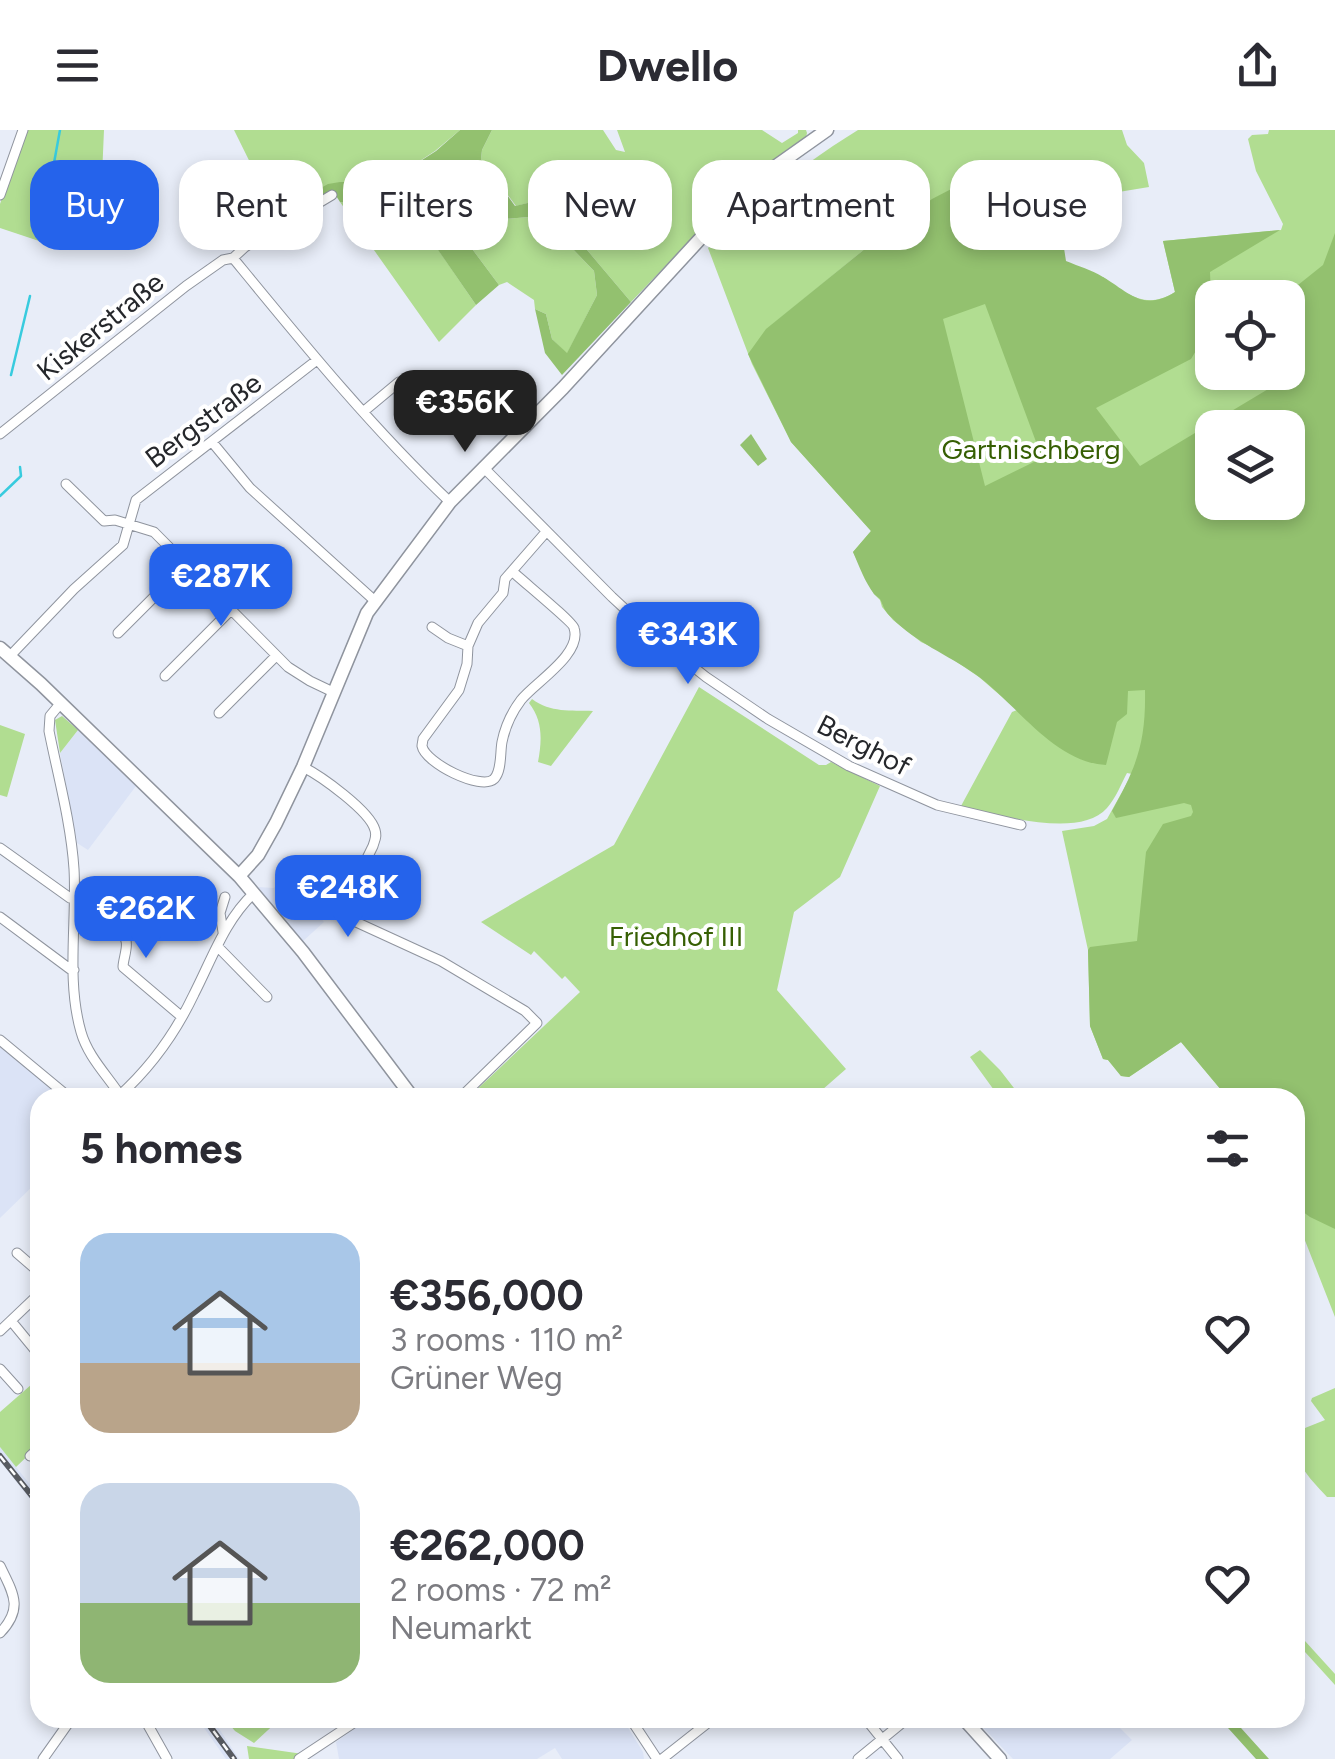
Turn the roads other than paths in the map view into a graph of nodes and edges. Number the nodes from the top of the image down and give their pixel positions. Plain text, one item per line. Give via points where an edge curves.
1 (22, 130) edge
2 (827, 130) edge
3 (0, 195) edge
4 (332, 195) dead end
5 (233, 258) junction
6 (317, 360) junction
7 (399, 382) dead end
8 (363, 412) junction
9 (0, 434) edge
10 (212, 442) junction
11 (483, 467) junction
12 (66, 484) dead end
13 (450, 502) junction
14 (129, 524) junction
15 (546, 532) junction
16 (185, 566) junction
17 (512, 571) junction
18 (376, 601) junction
19 (230, 611) junction
20 (432, 627) dead end
21 (118, 633) dead end
22 (468, 646) junction
23 (5, 652) edge
24 (276, 656) junction
25 (165, 676) dead end
26 (334, 692) junction
27 (60, 704) junction
28 (219, 713) dead end
29 (409, 745) dead end
30 (422, 748) junction
31 (303, 767) junction
32 (1022, 825) dead end
33 (0, 848) edge
34 (238, 876) junction
35 (254, 893) junction
36 (225, 896) dead end
37 (76, 903) junction
38 (0, 917) edge
39 (223, 932) junction
40 (218, 947) junction
41 (74, 970) junction
42 (267, 997) dead end
43 (182, 1017) junction
44 (0, 1040) edge
45 (58, 1088) edge
46 (114, 1088) edge
47 (128, 1088) edge
48 (405, 1088) edge
49 (470, 1088) edge
50 (18, 1252) dead end
51 (30, 1263) edge
52 (30, 1305) edge
53 (12, 1322) junction
54 (0, 1332) edge
55 (30, 1344) edge
56 (0, 1369) edge
57 (18, 1389) dead end
58 (0, 1566) edge
59 (0, 1633) edge
60 (65, 1728) edge
61 (150, 1728) edge
62 (346, 1728) edge
63 (637, 1728) edge
64 (701, 1728) edge
65 (873, 1728) edge
66 (896, 1728) edge
67 (972, 1728) edge
68 (882, 1740) junction
69 (44, 1759) edge
70 (167, 1759) edge
71 (299, 1759) edge
72 (659, 1759) edge
73 (858, 1759) edge
74 (898, 1759) edge
75 (1000, 1759) edge

1 - 3 street
2 - 11 street via 744,192
4 - 5 street, Kiskerstraße
5 - 6 street
5 - 9 street, Kiskerstraße via 186,286
6 - 8 street
6 - 10 street, Bergstraße
7 - 8 street
8 - 13 street
10 - 14 street, Bergstraße via 136,500
10 - 18 street via 250,488
11 - 13 street
11 - 15 street, Berghof
12 - 14 street via 104,521
13 - 18 street
14 - 16 street via 154,532
14 - 23 street, Bergstraße via 122,545
15 - 17 street
15 - 32 street, Berghof via 654,635 768,719 937,806
16 - 19 street
16 - 21 street
17 - 22 street
17 - 30 street via 572,622 569,650 514,710 490,782 452,772
18 - 26 street
19 - 24 street
19 - 25 street
20 - 22 street
22 - 30 street via 459,690
23 - 27 street
24 - 26 street
24 - 28 street
26 - 31 street
27 - 34 street
27 - 37 street via 49,732
29 - 30 street
31 - 34 street via 258,855
31 - 49 street via 375,829 346,898 348,916 441,962 537,1023
33 - 37 street
34 - 35 street
35 - 39 street
35 - 48 street
36 - 39 street
37 - 41 street
37 - 43 street via 124,935 122,967
38 - 41 street
39 - 40 street
40 - 42 street
40 - 43 street
41 - 46 street via 86,1048
43 - 47 street
44 - 45 street
50 - 51 street
52 - 53 street
53 - 54 street
53 - 55 street
56 - 57 street
58 - 59 street via 15,1604
60 - 69 street
61 - 70 street
62 - 71 street
63 - 72 street
64 - 72 street
65 - 68 street
66 - 68 street
67 - 75 street
68 - 73 street
68 - 74 street

